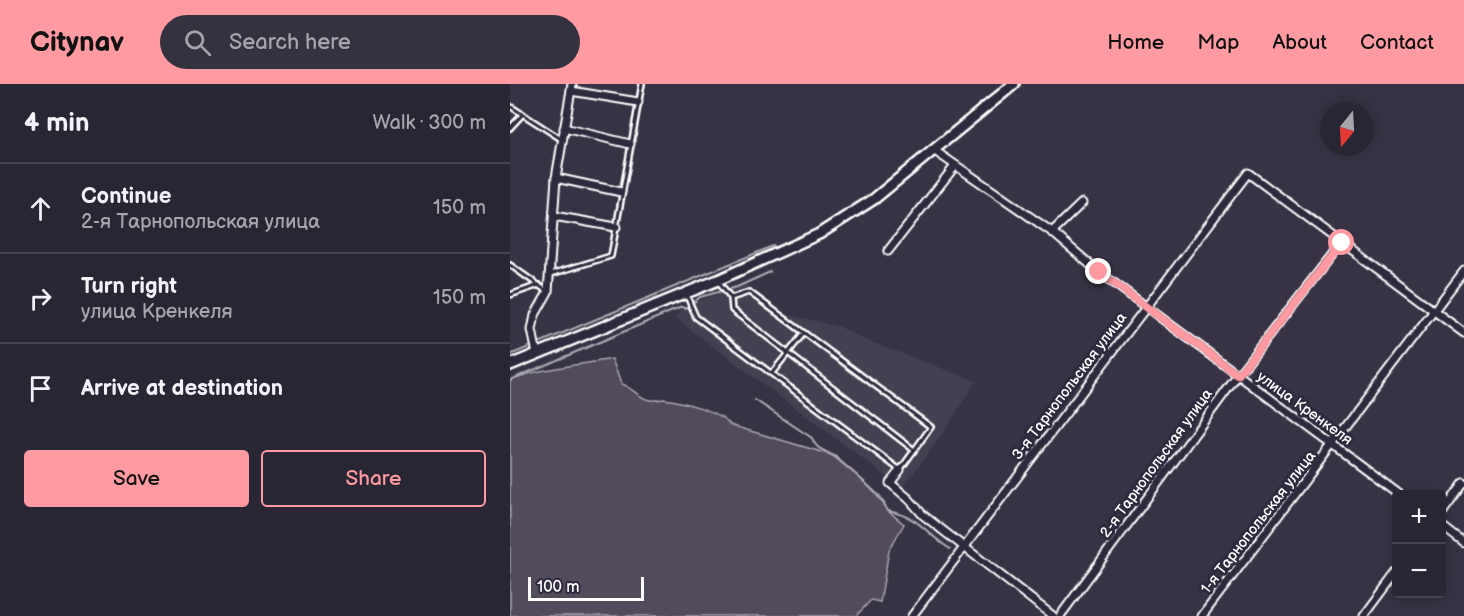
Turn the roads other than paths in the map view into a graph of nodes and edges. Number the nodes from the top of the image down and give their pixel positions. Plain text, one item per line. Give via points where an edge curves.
1 (642, 84) edge
2 (1014, 84) edge
3 (571, 87) edge
4 (638, 102) junction
5 (510, 106) edge
6 (523, 114) junction
7 (510, 128) edge
8 (564, 128) junction
9 (562, 140) junction
10 (630, 144) junction
11 (935, 151) junction
12 (955, 166) junction
13 (556, 178) junction
14 (621, 192) junction
15 (1082, 203) dead end
16 (554, 216) junction
17 (616, 227) junction
18 (1052, 232) junction
19 (1342, 243) junction
20 (888, 251) dead end
21 (510, 265) edge
22 (1464, 271) edge
23 (550, 275) junction
24 (718, 280) junction
25 (539, 285) junction
26 (548, 292) junction
27 (686, 293) junction
28 (510, 295) edge
29 (731, 298) junction
30 (1148, 308) junction
31 (1434, 311) junction
32 (804, 333) junction
33 (1464, 333) edge
34 (787, 353) junction
35 (537, 354) junction
36 (510, 365) edge
37 (772, 373) junction
38 (1238, 375) junction
39 (1334, 445) junction
40 (914, 450) junction
41 (900, 470) junction
42 (1464, 483) edge
43 (1392, 490) edge
44 (1446, 508) edge
45 (1446, 529) edge
46 (1464, 543) edge
47 (963, 549) junction
48 (1392, 578) edge
49 (912, 616) edge
50 (1053, 616) edge
51 (1060, 616) edge
52 (1202, 616) edge
53 (1364, 616) edge

1 - 4 lane
2 - 11 street
3 - 4 street
3 - 8 street
4 - 10 lane
5 - 6 lane
6 - 7 lane
6 - 9 lane
8 - 9 street
8 - 10 street
9 - 13 street
10 - 14 lane
11 - 12 street, улица Кренкеля
11 - 24 street via 846,218 789,249
12 - 18 street, улица Кренкеля
12 - 20 street
13 - 14 street
13 - 16 street
14 - 17 lane
15 - 18 street
16 - 17 street
16 - 23 street
17 - 23 lane via 611,256
18 - 30 street, улица Кренкеля
19 - 30 street, 3-я Тарнопольская улица via 1248,172
19 - 31 street
19 - 38 street, 2-я Тарнопольская улица
21 - 25 lane
22 - 31 street, 1-я Тарнопольская улица
23 - 26 street
24 - 27 street
24 - 29 lane
25 - 26 lane
25 - 28 lane
26 - 35 street via 535,315 532,330
27 - 35 street
27 - 37 lane via 696,316
29 - 32 lane via 749,292
29 - 34 lane via 732,310
30 - 38 street, улица Кренкеля
30 - 47 street, 3-я Тарнопольская улица
31 - 33 street
31 - 39 street, 1-я Тарнопольская улица
32 - 34 lane
32 - 40 lane via 931,427
34 - 37 lane
34 - 40 lane
35 - 36 street
37 - 41 lane
38 - 39 street, улица Кренкеля
38 - 51 street, 2-я Тарнопольская улица
39 - 43 street, улица Кренкеля
39 - 52 street, 1-я Тарнопольская улица
40 - 41 lane
41 - 47 street via 890,483
42 - 44 street
45 - 46 street
47 - 49 street, 3-я Тарнопольская улица
47 - 50 street
48 - 53 street

